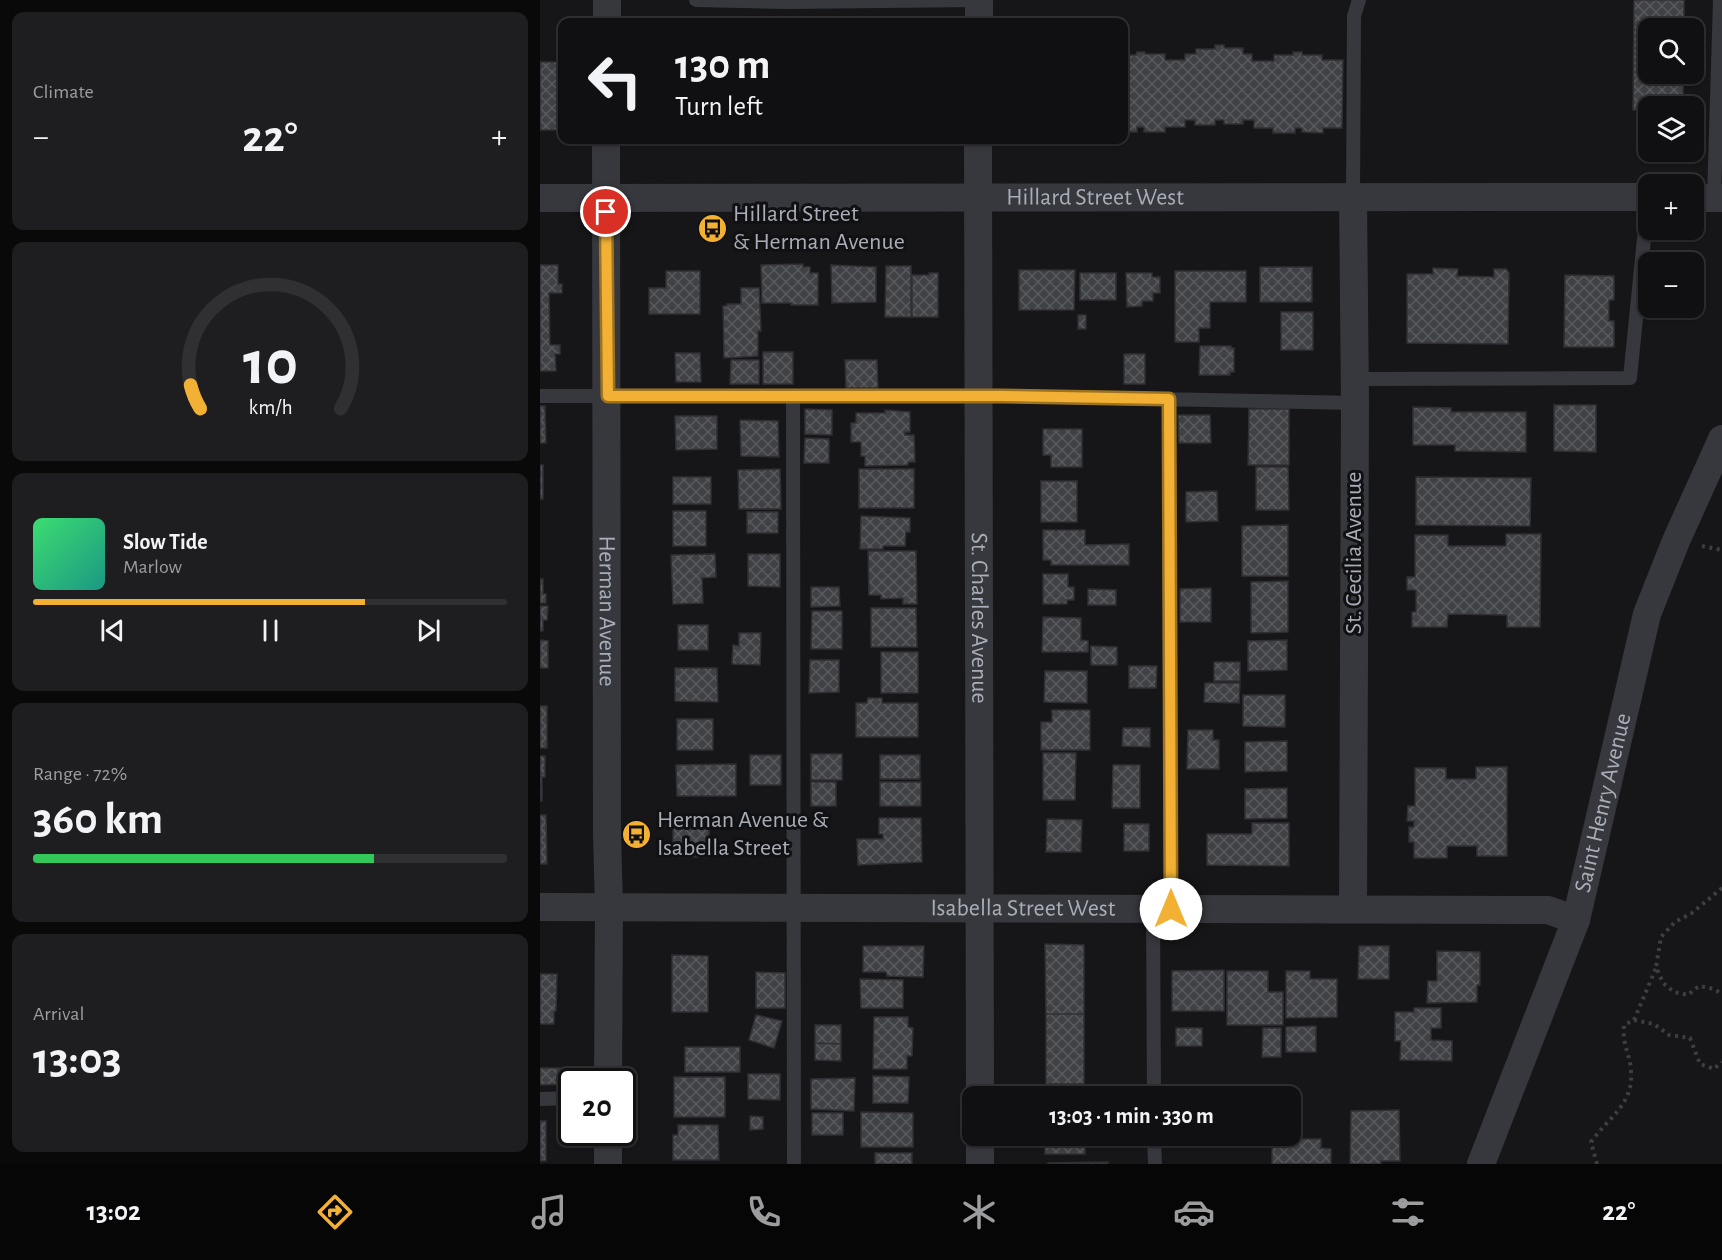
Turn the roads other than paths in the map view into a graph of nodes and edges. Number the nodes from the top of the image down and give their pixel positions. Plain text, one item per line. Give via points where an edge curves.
1 (607, 0) edge
2 (696, 0) edge
3 (979, 0) edge
4 (1359, 0) edge
5 (1720, 0) edge
6 (607, 18) edge
7 (979, 18) edge
8 (1719, 135) edge
9 (606, 144) edge
10 (978, 144) edge
11 (978, 197) junction
12 (540, 198) edge
13 (606, 198) junction
14 (1353, 198) junction
15 (1638, 198) edge
16 (1710, 198) edge
17 (1644, 240) edge
18 (1354, 391) junction
19 (540, 396) edge
20 (608, 396) junction
21 (793, 396) junction
22 (980, 396) junction
23 (1169, 399) junction
24 (1722, 439) edge
25 (540, 907) edge
26 (609, 907) junction
27 (794, 907) junction
28 (981, 908) junction
29 (1353, 908) junction
30 (1162, 909) junction
31 (1576, 920) junction
32 (608, 1068) edge
33 (980, 1086) edge
34 (1154, 1086) edge
35 (558, 1098) edge
36 (540, 1099) edge
37 (608, 1146) edge
38 (980, 1146) edge
39 (1154, 1146) edge
40 (608, 1164) edge
41 (794, 1164) edge
42 (980, 1164) edge
43 (1155, 1164) edge
44 (1481, 1164) edge

1 - 6 street
2 - 3 lane
3 - 7 street
4 - 14 lane via 1354,16
5 - 8 lane
8 - 16 lane
9 - 13 street, Herman Avenue
10 - 11 street, St. Charles Avenue
11 - 13 street, Hillard Street West
11 - 14 street, Hillard Street West
11 - 22 street, St. Charles Avenue
12 - 13 street, Hillard Street West
13 - 20 street, Herman Avenue
14 - 15 street, Hillard Street West
14 - 18 street, St. Cecilia Avenue
17 - 18 lane via 1630,378
18 - 23 lane
18 - 29 street, St. Cecilia Avenue
19 - 20 lane
20 - 21 lane
20 - 26 street, Herman Avenue
21 - 22 lane
21 - 27 lane
22 - 23 lane
22 - 28 street, St. Charles Avenue
23 - 30 lane
24 - 31 street, Saint Henry Avenue via 1647,614
25 - 26 street, Isabella Street West
26 - 27 street, Isabella Street West
26 - 32 street, Herman Avenue
27 - 28 street, Isabella Street West
27 - 41 lane
28 - 30 street, Isabella Street West
28 - 33 street, St. Charles Avenue
29 - 30 street, Isabella Street West
29 - 31 street, Isabella Street West via 1548,910
30 - 34 lane
31 - 44 street, Saint Henry Avenue
35 - 36 lane
37 - 40 street
38 - 42 street
39 - 43 lane

